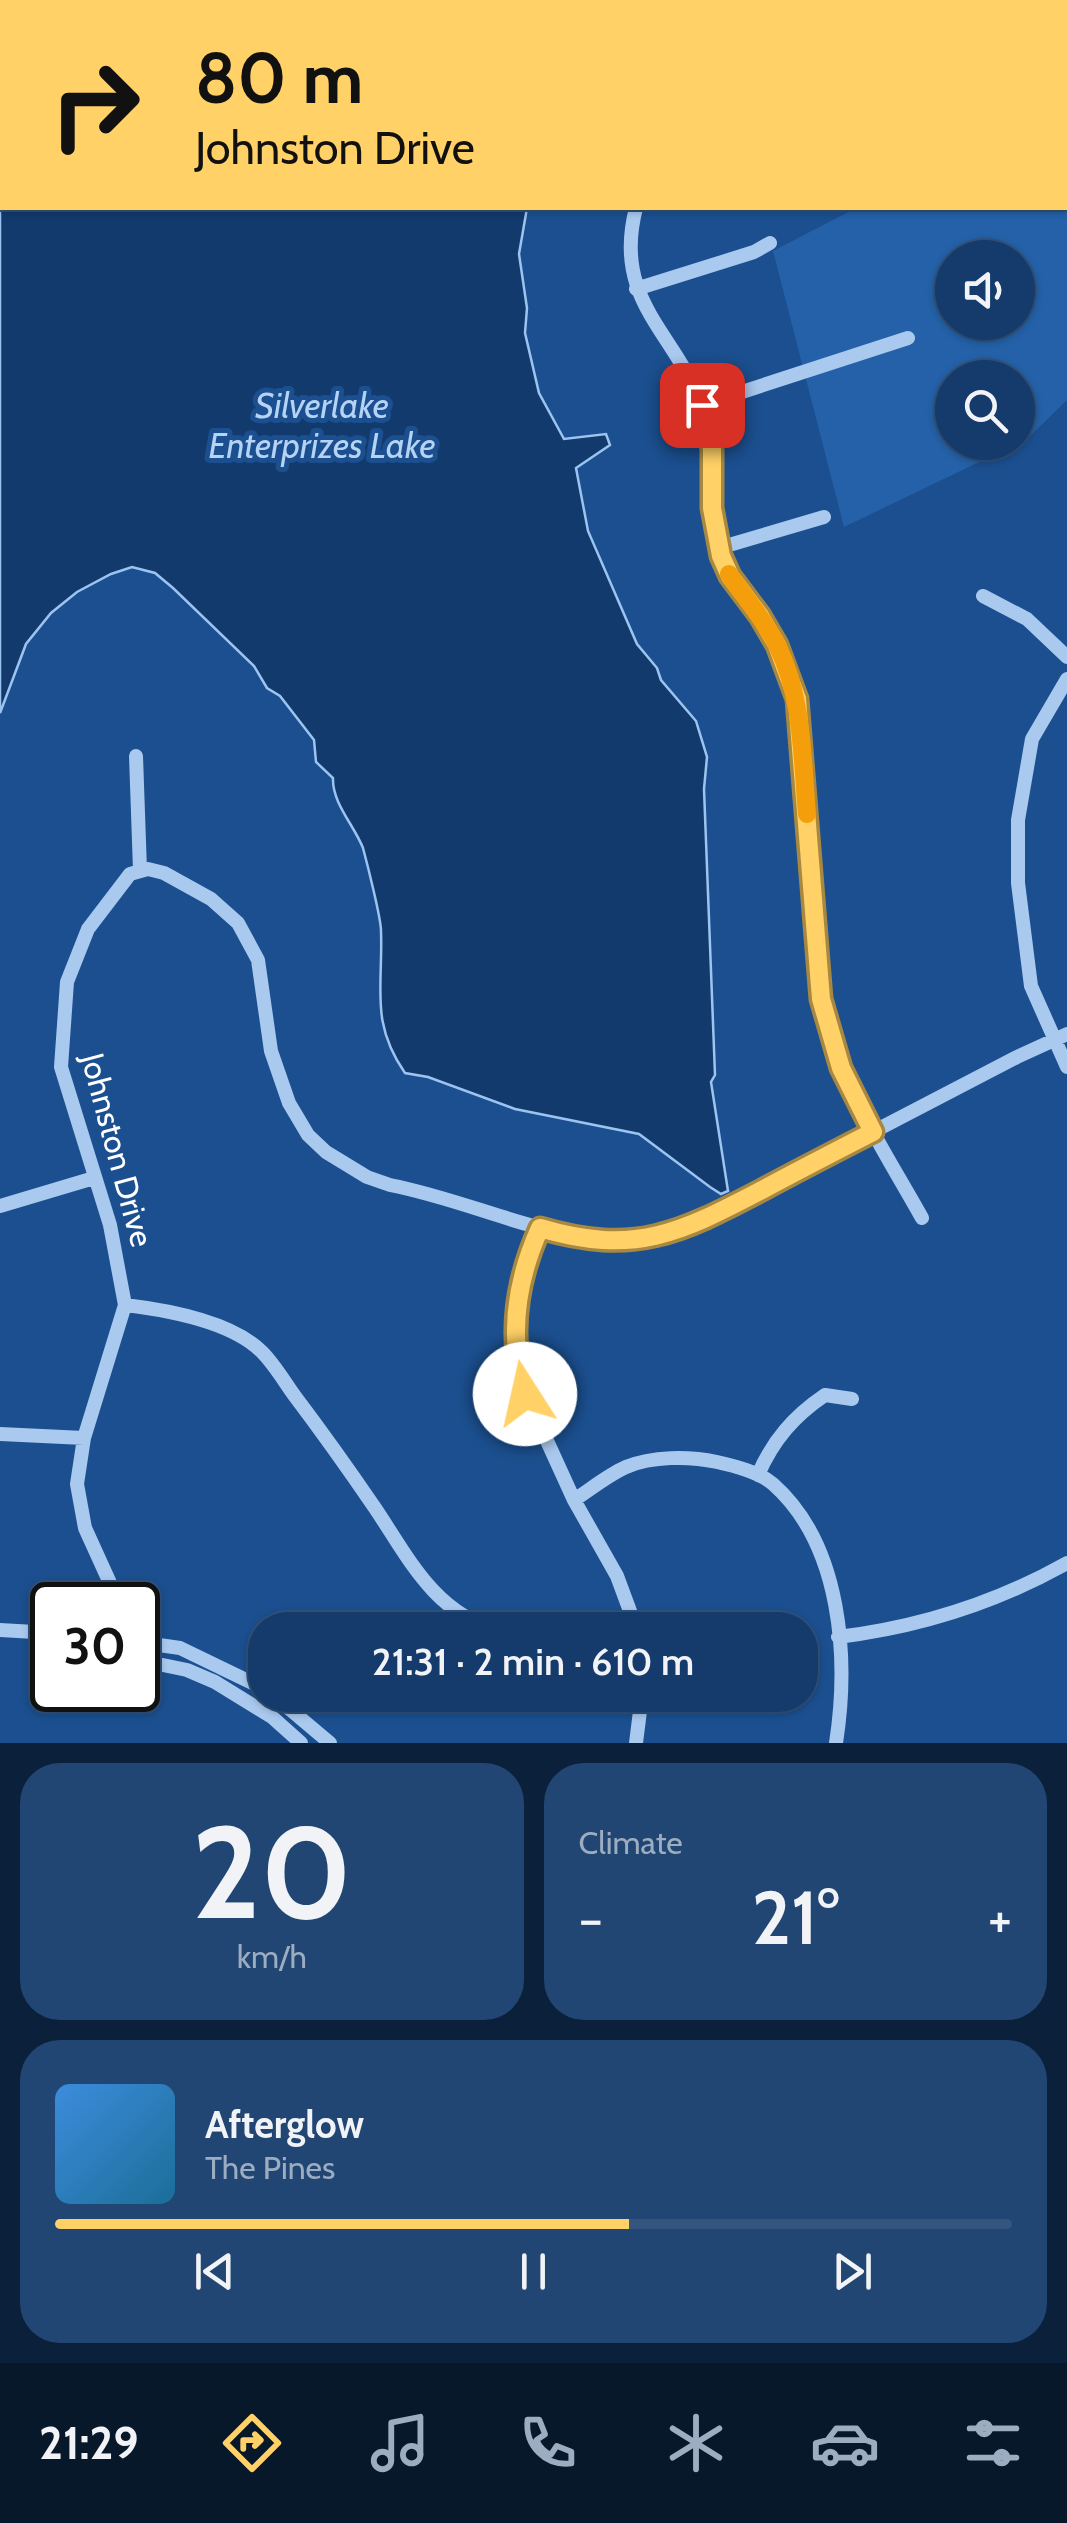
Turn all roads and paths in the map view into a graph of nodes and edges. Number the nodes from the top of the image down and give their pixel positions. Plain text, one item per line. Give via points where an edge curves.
1 (636, 210) edge
2 (770, 243) dead end
3 (636, 289) junction
4 (908, 338) dead end
5 (702, 405) junction
6 (824, 517) dead end
7 (719, 548) junction
8 (983, 596) dead end
9 (1067, 657) edge
10 (1067, 678) edge
11 (136, 756) dead end
12 (140, 870) junction
13 (1060, 1037) edge
14 (1067, 1067) edge
15 (873, 1132) junction
16 (94, 1178) junction
17 (0, 1206) edge
18 (922, 1218) dead end
19 (540, 1228) junction
20 (125, 1305) junction
21 (852, 1398) dead end
22 (0, 1434) edge
23 (84, 1438) junction
24 (758, 1475) junction
25 (574, 1500) junction
26 (1067, 1563) edge
27 (109, 1582) edge
28 (462, 1612) edge
29 (631, 1612) edge
30 (0, 1630) edge
31 (30, 1632) edge
32 (838, 1636) junction
33 (160, 1646) edge
34 (160, 1664) edge
35 (248, 1681) edge
36 (293, 1712) edge
37 (640, 1712) edge
38 (301, 1743) edge
39 (330, 1743) edge
40 (636, 1743) edge
41 (836, 1743) edge

1 - 3 street via 630,241
2 - 3 street
3 - 5 street
4 - 5 street
5 - 7 street
6 - 7 street
7 - 15 street via 777,645 797,699 821,999 841,1068
8 - 9 street via 1027,619
10 - 13 street via 1032,740 1018,820 1031,986
11 - 12 street
12 - 16 street, Johnston Drive via 118,886 88,930 67,982 61,1067
12 - 19 street via 164,873 211,899 250,941 280,1080 308,1135 326,1152 390,1186
13 - 14 street
13 - 15 street
15 - 18 street
15 - 19 street via 674,1232 598,1240
16 - 17 street
16 - 20 street, Johnston Drive
19 - 25 street via 517,1301 517,1356 525,1394
20 - 23 street, Johnston Drive
20 - 28 street via 190,1316 261,1350 408,1563
21 - 24 street via 826,1395 805,1408 775,1440
22 - 23 street
23 - 27 street, Johnston Drive via 79,1506
24 - 25 street via 709,1460 661,1460 625,1467
24 - 32 street via 792,1505 820,1552
25 - 29 street
26 - 32 street via 954,1614
30 - 31 street
32 - 41 street
33 - 35 street via 180,1648
34 - 38 street via 229,1690
36 - 39 street
37 - 40 street

